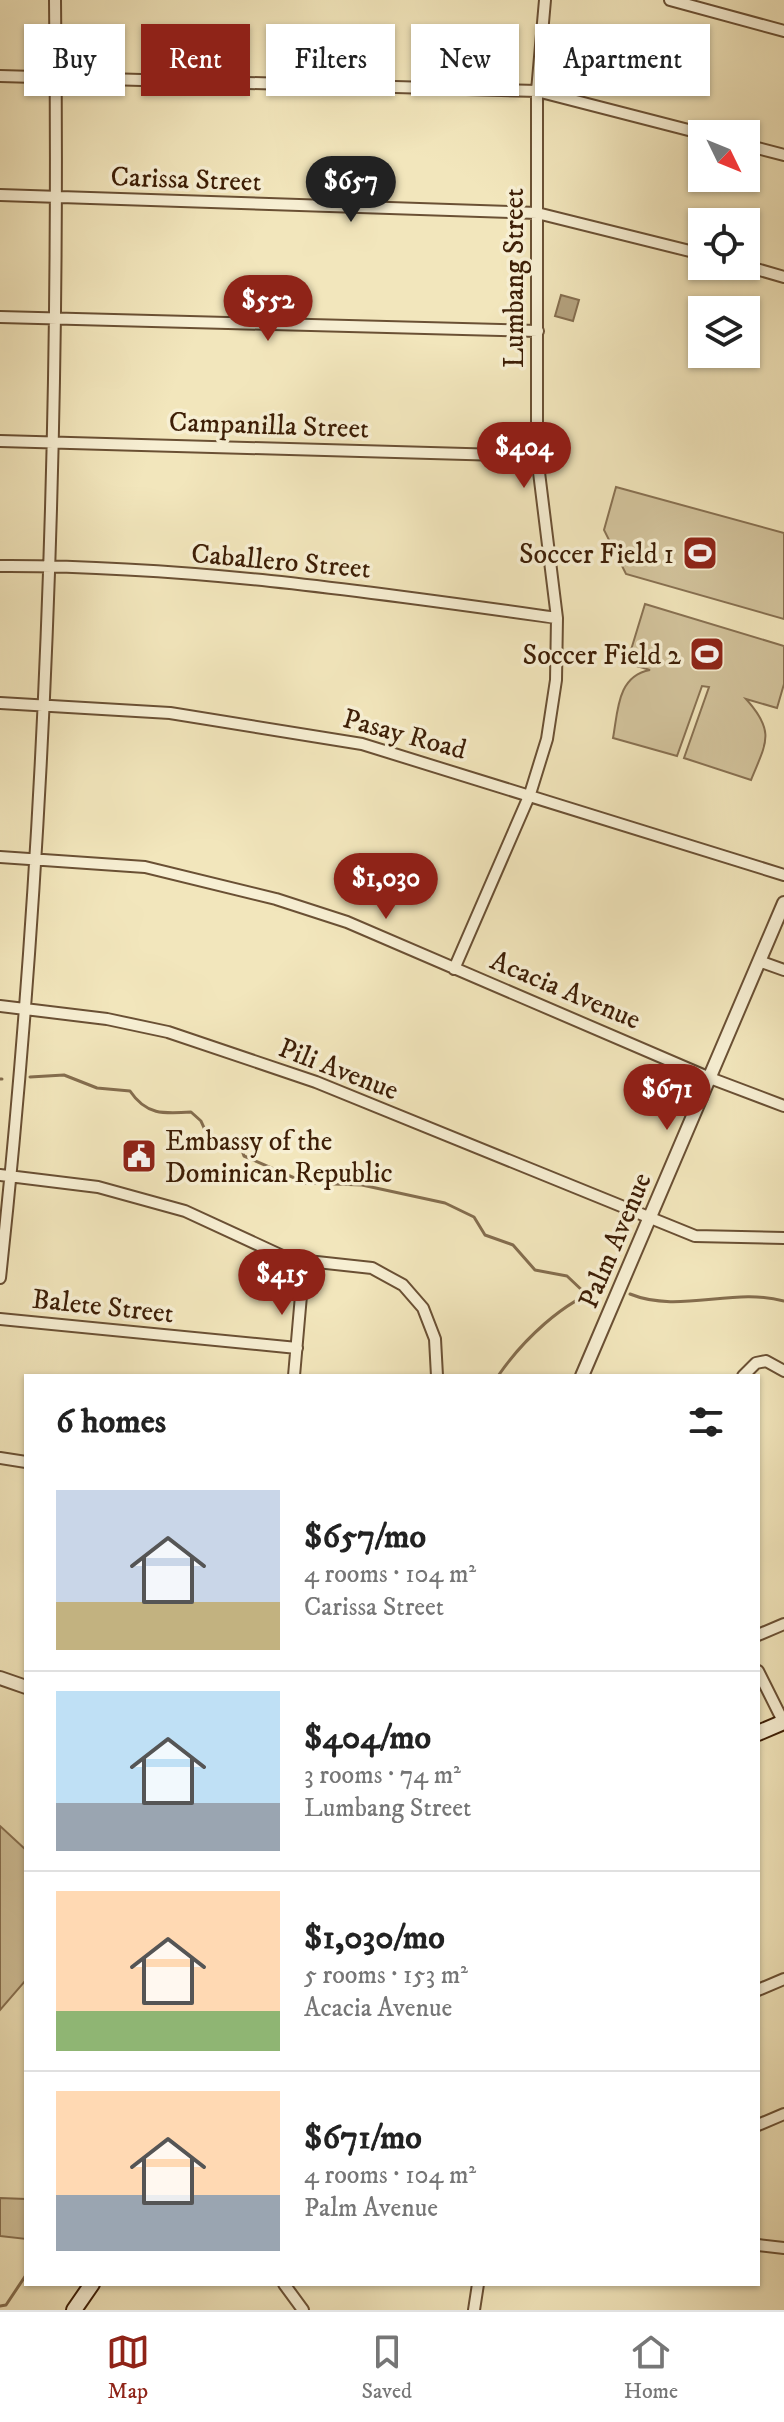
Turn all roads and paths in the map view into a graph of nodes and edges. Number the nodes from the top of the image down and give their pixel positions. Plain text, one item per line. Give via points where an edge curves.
1 (55, 0) edge
2 (545, 0) edge
3 (670, 0) edge
4 (55, 24) edge
5 (543, 24) edge
6 (784, 31) edge
7 (0, 76) edge
8 (24, 77) edge
9 (125, 80) edge
10 (535, 91) edge
11 (55, 96) edge
12 (537, 96) edge
13 (556, 96) edge
14 (688, 130) edge
15 (760, 149) edge
16 (784, 155) edge
17 (0, 195) edge
18 (54, 198) junction
19 (537, 213) junction
20 (688, 251) edge
21 (760, 270) edge
22 (784, 277) edge
23 (0, 317) edge
24 (52, 318) junction
25 (538, 331) junction
26 (0, 441) edge
27 (50, 442) junction
28 (537, 456) junction
29 (50, 565) junction
30 (0, 566) edge
31 (557, 618) junction
32 (0, 703) edge
33 (46, 705) junction
34 (530, 794) junction
35 (0, 857) edge
36 (36, 858) junction
37 (784, 875) edge
38 (784, 903) edge
39 (759, 961) junction
40 (454, 969) junction
41 (784, 970) edge
42 (0, 1006) edge
43 (26, 1007) junction
44 (710, 1078) junction
45 (784, 1106) edge
46 (6, 1176) edge
47 (648, 1220) junction
48 (784, 1238) edge
49 (304, 1261) junction
50 (0, 1278) edge
51 (0, 1319) edge
52 (297, 1348) junction
53 (784, 1371) edge
54 (294, 1374) edge
55 (437, 1374) edge
56 (583, 1374) edge
57 (745, 1374) edge
58 (0, 1458) edge
59 (24, 1462) edge
60 (784, 1624) edge
61 (760, 1634) edge
62 (760, 1675) edge
63 (0, 1678) edge
64 (24, 1686) edge
65 (784, 1722) edge
66 (760, 1732) edge
67 (784, 1979) edge
68 (760, 1989) edge
69 (784, 2114) edge
70 (760, 2124) edge
71 (760, 2245) edge
72 (784, 2248) edge
73 (91, 2286) edge
74 (285, 2286) edge
75 (478, 2286) edge
76 (74, 2310) edge
77 (303, 2310) edge
78 (474, 2310) edge

1 - 4 street
2 - 5 street, Lumbang Street
3 - 6 street
7 - 8 street
9 - 10 street
11 - 18 street
12 - 19 street, Lumbang Street
13 - 14 street
15 - 16 street
17 - 18 street, Carissa Street
18 - 19 street, Carissa Street
18 - 24 street
19 - 20 street, Carissa Street
19 - 25 street, Lumbang Street
21 - 22 street
23 - 24 street
24 - 25 street
24 - 27 street
25 - 28 street, Lumbang Street
26 - 27 street, Campanilla Street
27 - 28 street, Campanilla Street
27 - 29 street
28 - 31 street, Lumbang Street
29 - 30 street, Caballero Street
29 - 31 street, Caballero Street via 303,583
29 - 33 street
31 - 34 street, Lumbang Street via 554,706
32 - 33 street, Pasay Road
33 - 34 street, Pasay Road via 170,713 286,729 362,744
33 - 36 street
34 - 37 street, Pasay Road
34 - 40 street, Lumbang Street
35 - 36 street, Acacia Avenue
36 - 40 street, Acacia Avenue via 145,867 208,880 347,922
36 - 43 street
38 - 39 street, Palm Avenue
39 - 41 street
39 - 44 street, Palm Avenue
40 - 44 street, Acacia Avenue
42 - 43 street, Pili Avenue
43 - 46 street
43 - 47 street, Pili Avenue via 168,1032 316,1082
44 - 45 street, Acacia Avenue
44 - 47 street, Palm Avenue
46 - 49 street via 147,1199
46 - 50 street
47 - 48 street, Pili Avenue via 695,1236
47 - 56 street, Palm Avenue
49 - 52 street
49 - 55 street via 372,1268 403,1285 423,1308 432,1330
51 - 52 street, Balete Street
52 - 54 street
53 - 57 street via 766,1361
58 - 59 street
60 - 61 street
62 - 65 street
63 - 64 street
65 - 66 main road
67 - 68 street
69 - 70 street
71 - 72 street
73 - 76 main road
74 - 77 street
75 - 78 street

